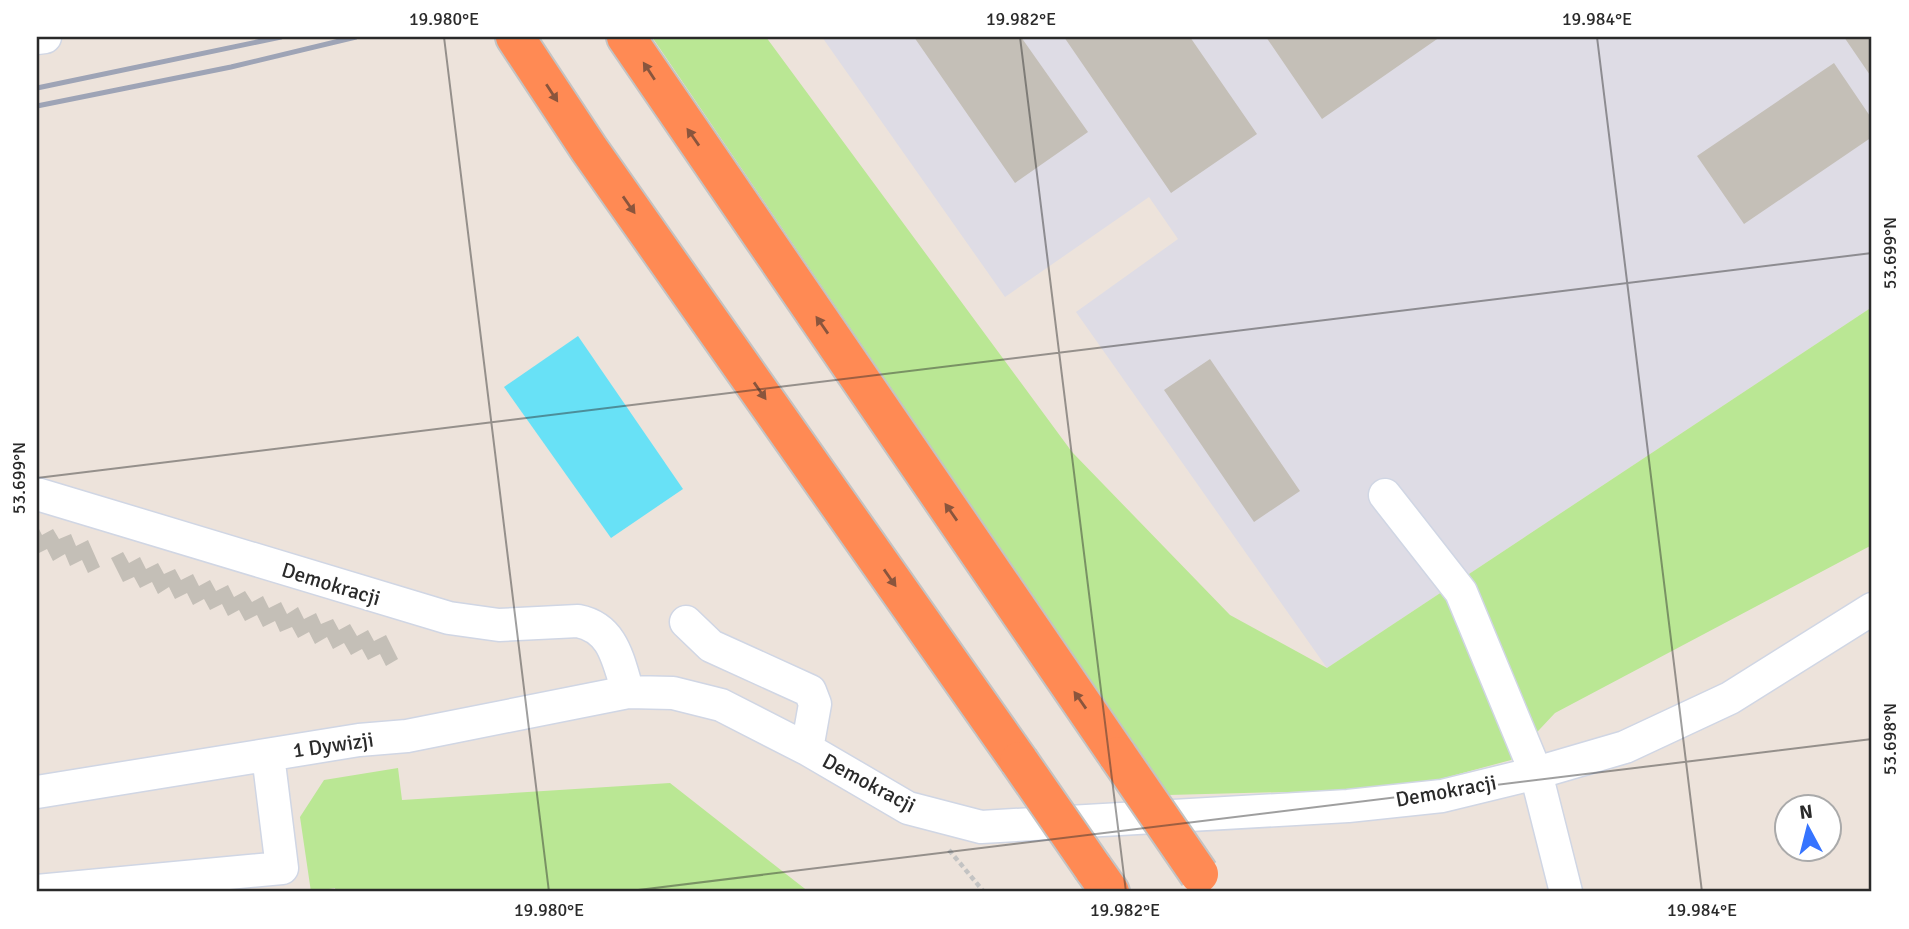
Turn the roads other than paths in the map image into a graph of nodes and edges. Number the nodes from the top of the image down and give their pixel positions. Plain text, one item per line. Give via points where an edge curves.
1 (45, 37) edge
2 (515, 37) edge
3 (626, 37) edge
4 (37, 38) edge
5 (37, 494) edge
6 (1385, 495) dead end
7 (1872, 609) edge
8 (686, 622) dead end
9 (628, 692) junction
10 (807, 749) junction
11 (268, 755) junction
12 (1536, 773) junction
13 (37, 792) edge
14 (285, 880) edge
15 (1101, 880) edge
16 (1206, 883) edge
17 (37, 891) edge
18 (1566, 892) edge

1 - 4 street
2 -> 15 highway, bridge
16 -> 3 highway, bridge
5 - 9 street, Demokracji via 449,618 499,625 589,623 602,629 612,644
6 - 12 street via 1461,592
7 - 12 street, Demokracji via 1730,698 1625,747
8 - 10 street via 711,646 810,691 815,704
9 - 10 street, Demokracji via 697,697
9 - 11 street, 1 Dywizji via 407,736
10 - 12 street, Demokracji via 908,808 981,827 1348,806 1442,796
11 - 13 street, 1 Dywizji
11 - 14 street
12 - 18 street
14 - 17 street

